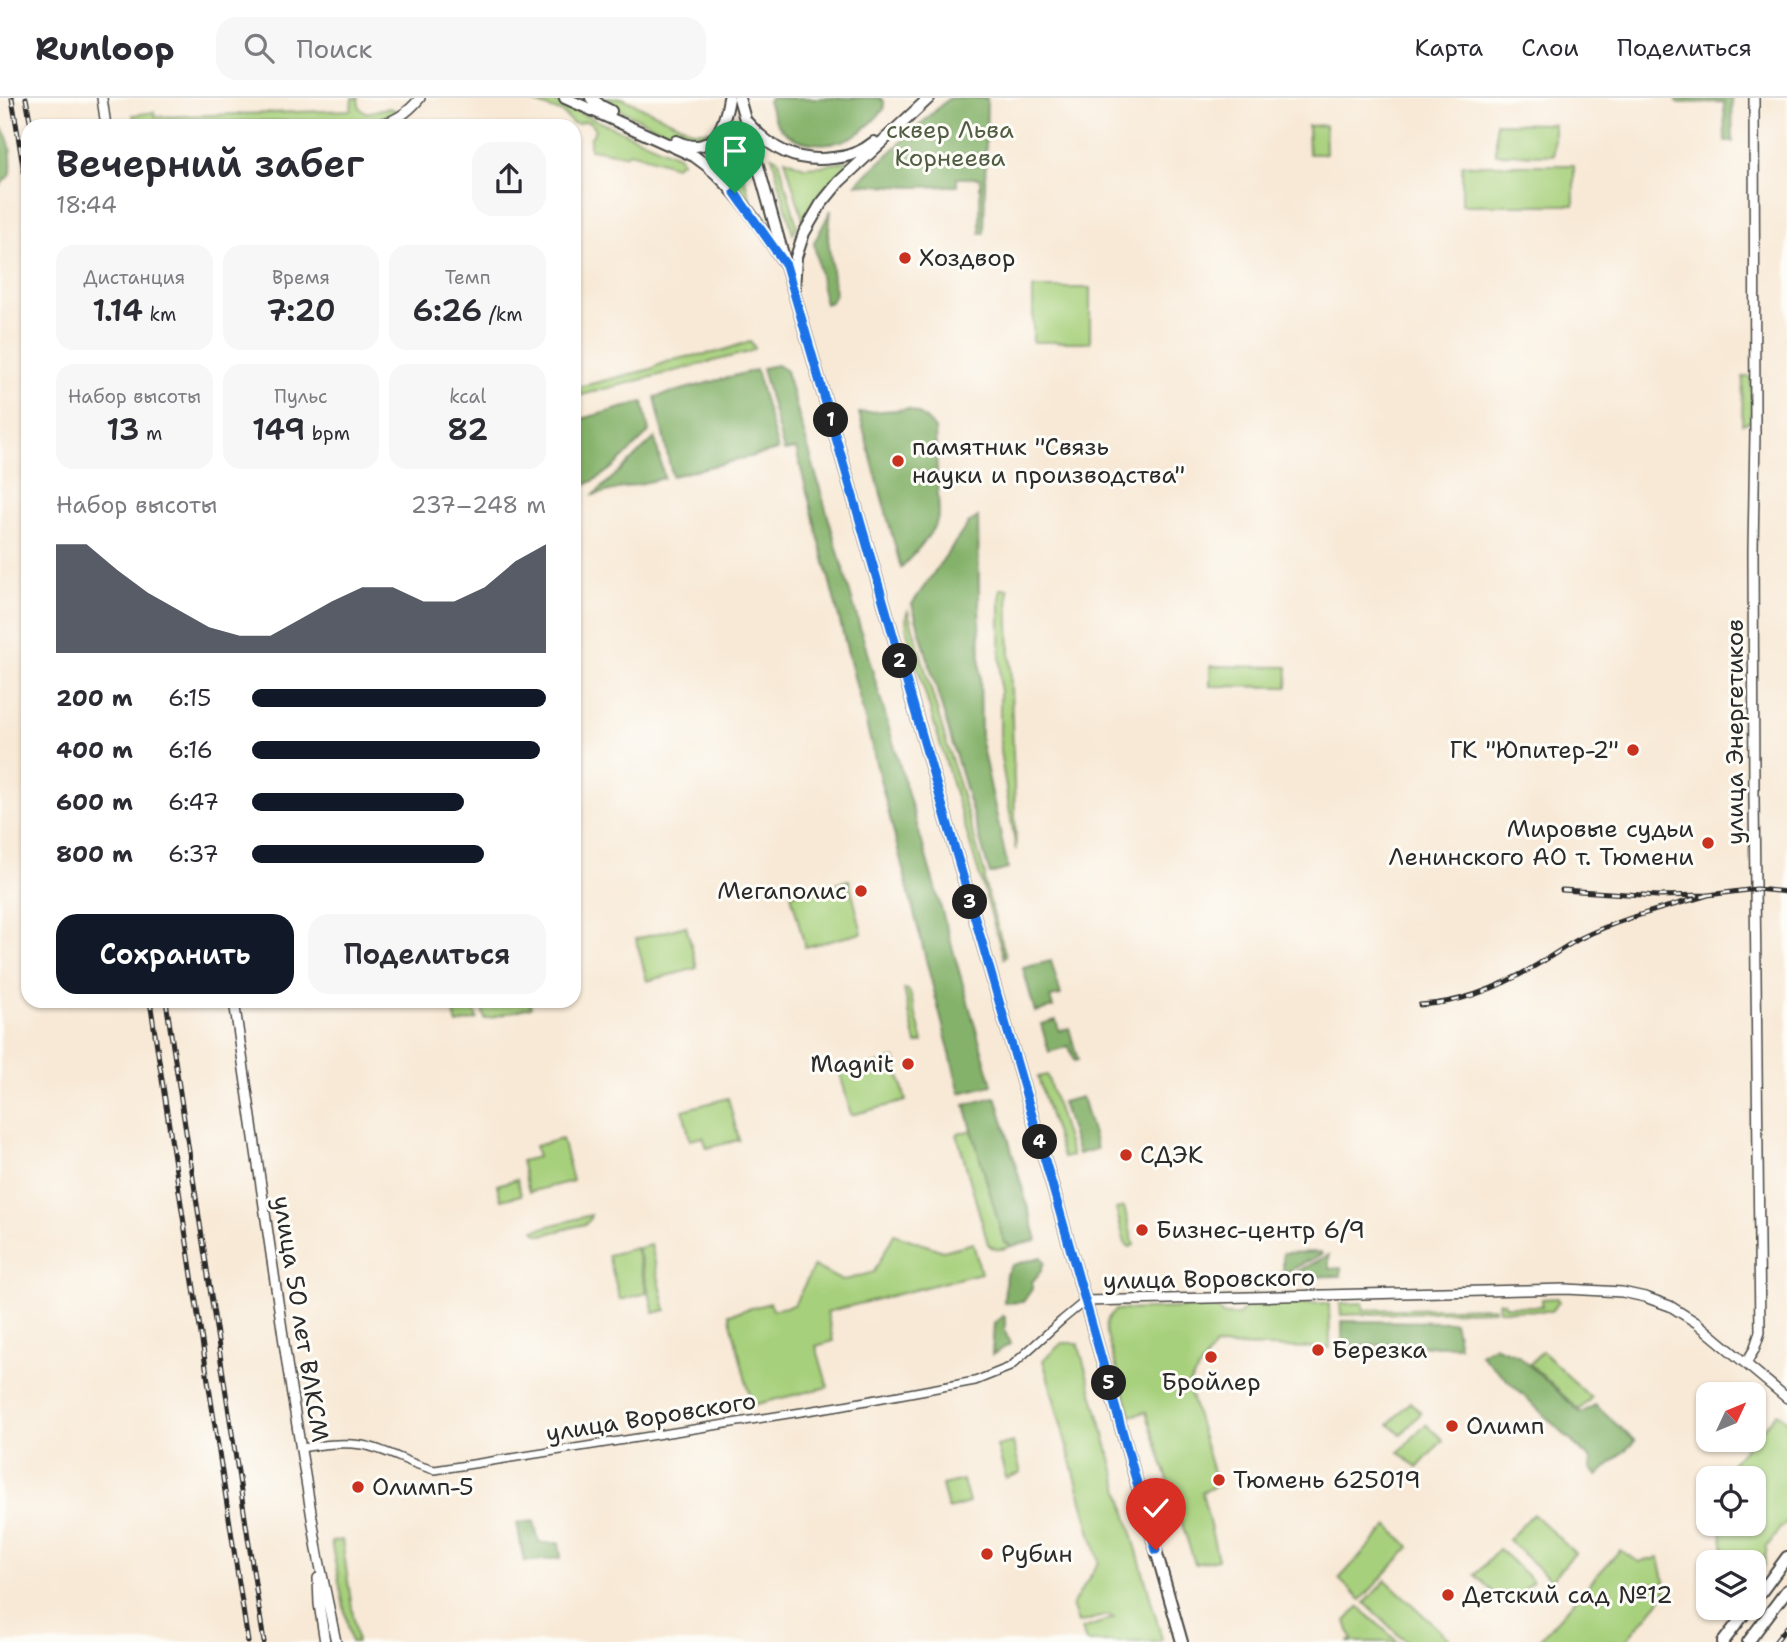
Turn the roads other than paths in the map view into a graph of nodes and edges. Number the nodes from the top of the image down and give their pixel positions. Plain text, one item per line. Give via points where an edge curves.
1 (102, 98) edge
2 (420, 98) edge
3 (565, 98) edge
4 (592, 98) edge
5 (729, 98) edge
6 (739, 98) edge
7 (917, 98) edge
8 (929, 98) edge
9 (1754, 98) edge
10 (105, 119) edge
11 (397, 119) edge
12 (746, 121) junction
13 (786, 265) junction
14 (794, 293) junction
15 (235, 1008) edge
16 (1085, 1301) junction
17 (1746, 1363) junction
18 (1787, 1398) edge
19 (301, 1448) junction
20 (318, 1555) junction
21 (1787, 1557) edge
22 (1766, 1586) edge
23 (1787, 1590) edge
24 (1739, 1620) edge
25 (325, 1642) edge
26 (336, 1642) edge
27 (1182, 1642) edge
28 (1723, 1642) edge
29 (1748, 1642) edge

1 - 10 street
2 - 11 street
3 - 13 main road via 708,166 742,202
4 - 5 main road via 696,147 717,135
6 - 12 main road
7 - 12 main road via 866,149 822,160 780,150
8 - 14 main road via 821,204 796,257
9 - 17 street, улица Энергетиков via 1760,1332
12 - 13 main road
13 - 14 main road
14 - 16 main road
15 - 19 street, улица 50 лет ВЛКСМ
16 - 17 street, улица Воровского via 1566,1289 1622,1292 1670,1306
16 - 19 street, улица Воровского via 1010,1367 975,1381 435,1470 363,1446
16 - 27 main road
17 - 18 street, улица Воровского
19 - 20 street, улица 50 лет ВЛКСМ
20 - 25 street
20 - 26 street, улица 50 лет ВЛКСМ
21 - 22 main road
23 - 29 main road
24 - 28 main road

